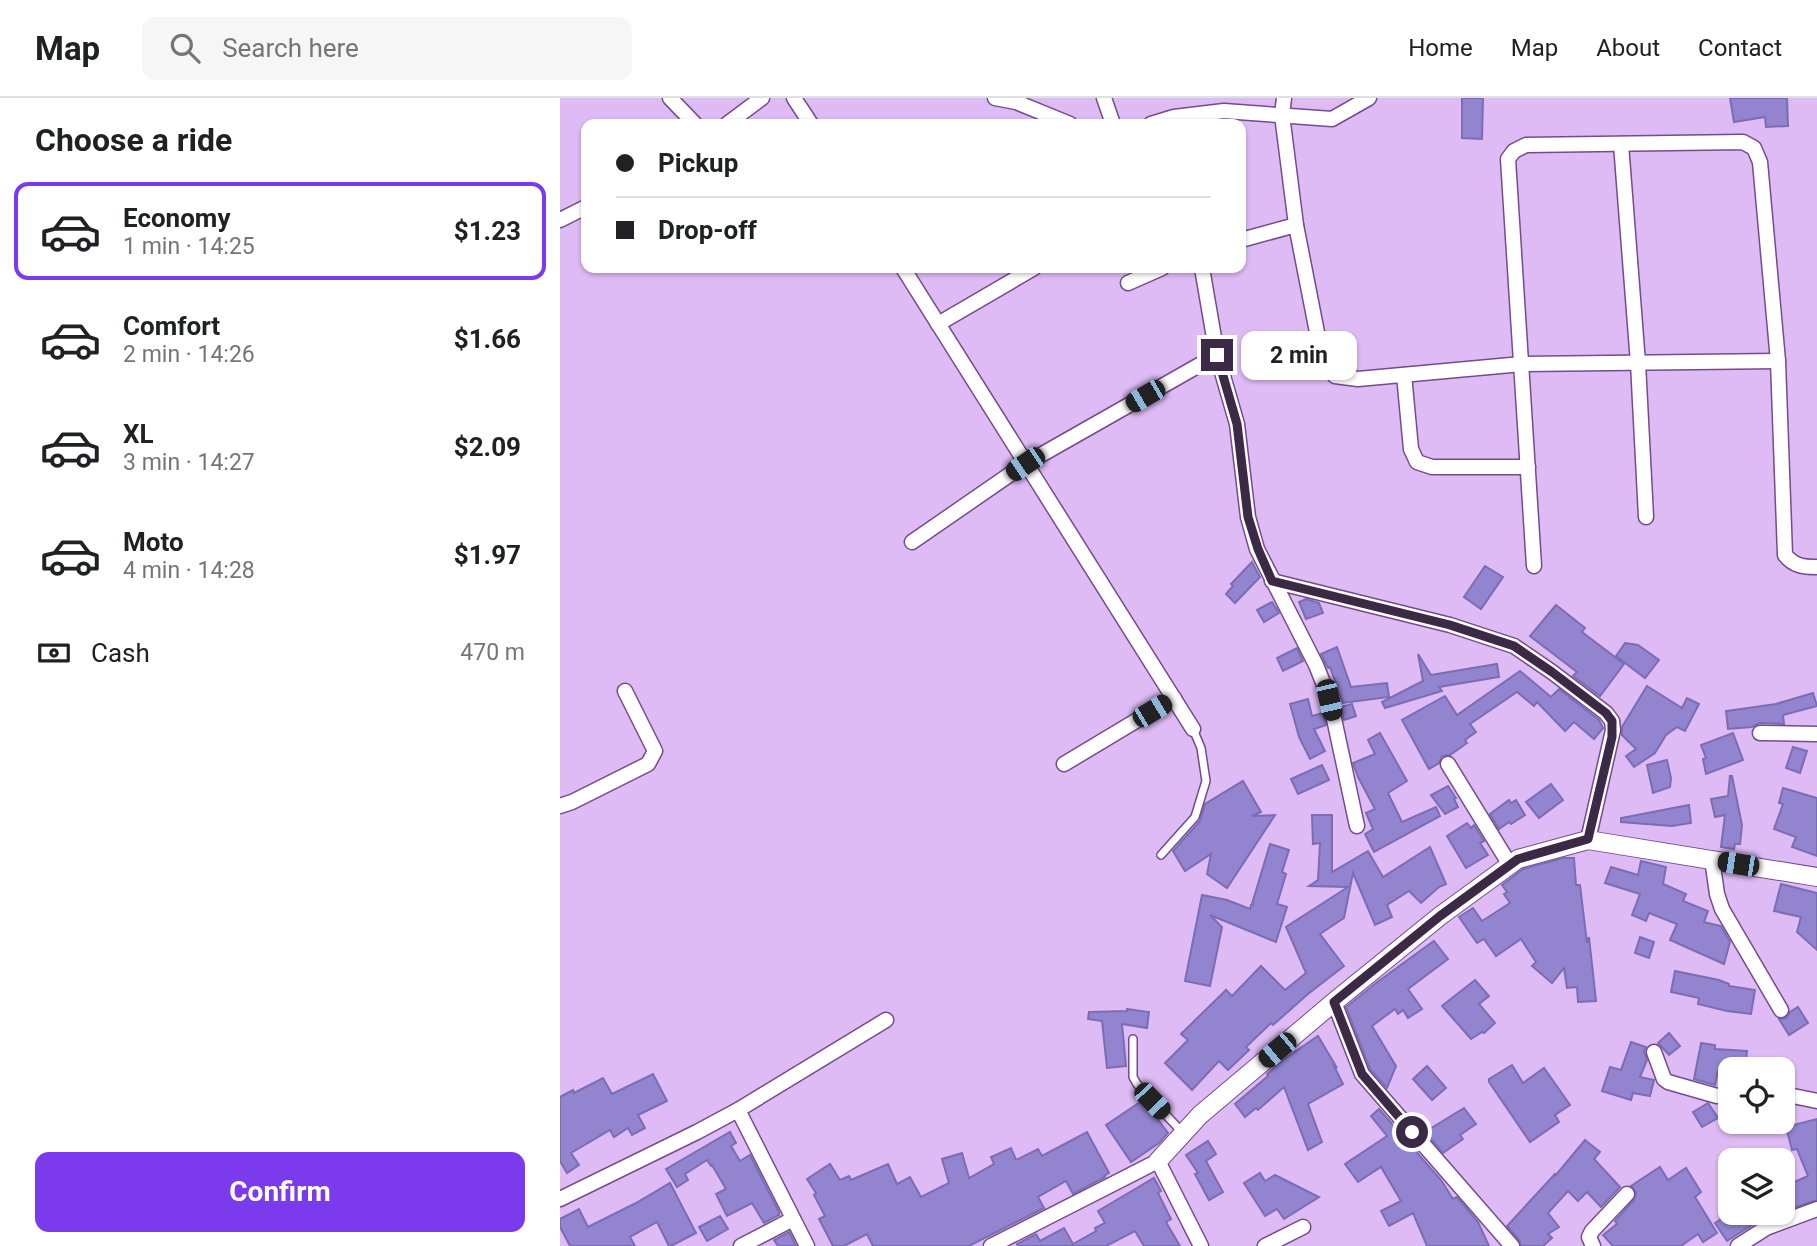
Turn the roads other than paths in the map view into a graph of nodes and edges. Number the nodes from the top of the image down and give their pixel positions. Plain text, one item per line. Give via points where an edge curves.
1 (670, 98) edge
2 (762, 98) edge
3 (794, 98) edge
4 (996, 98) edge
5 (1104, 98) edge
6 (1284, 98) edge
7 (1368, 98) edge
8 (1015, 100) edge
9 (1282, 115) junction
10 (690, 119) edge
11 (734, 119) edge
12 (808, 119) edge
13 (1059, 119) edge
14 (1112, 119) edge
15 (1167, 119) edge
16 (1621, 144) junction
17 (581, 210) edge
18 (560, 220) edge
19 (1296, 225) junction
20 (1246, 239) edge
21 (906, 273) edge
22 (1025, 273) edge
23 (1151, 273) edge
24 (1203, 273) edge
25 (1128, 283) dead end
26 (938, 324) junction
27 (1217, 355) junction
28 (1778, 362) junction
29 (1638, 363) junction
30 (1522, 364) junction
31 (1404, 375) junction
32 (1025, 464) junction
33 (1528, 467) junction
34 (1646, 516) dead end
35 (912, 542) dead end
36 (1534, 566) dead end
37 (1817, 566) edge
38 (1272, 581) junction
39 (625, 691) dead end
40 (1174, 698) junction
41 (1193, 729) joint
42 (1760, 733) dead end
43 (1817, 734) edge
44 (1065, 764) dead end
45 (1448, 764) dead end
46 (560, 806) edge
47 (1357, 826) dead end
48 (1588, 839) junction
49 (1161, 855) dead end
50 (1712, 859) junction
51 (1510, 865) junction
52 (1817, 877) edge
53 (1334, 1002) junction
54 (1781, 1010) dead end
55 (886, 1020) dead end
56 (1133, 1039) dead end
57 (1654, 1052) dead end
58 (1718, 1096) edge
59 (1795, 1096) edge
60 (1817, 1101) edge
61 (738, 1110) junction
62 (1184, 1133) junction
63 (1158, 1161) junction
64 (1627, 1194) dead end
65 (560, 1199) edge
66 (1817, 1209) edge
67 (793, 1219) junction
68 (1303, 1227) dead end
69 (741, 1246) edge
70 (807, 1246) edge
71 (992, 1246) edge
72 (1201, 1246) edge
73 (1265, 1246) edge
74 (1512, 1246) edge
75 (1593, 1246) edge
76 (1738, 1246) edge

1 - 10 street
2 - 11 street
3 - 12 street
4 - 8 street
5 - 14 street
6 - 9 street
7 - 9 street via 1332,119
8 - 13 street
9 - 15 street via 1224,111
9 - 19 street
16 - 28 street via 1743,142 1754,148 1760,162
16 - 29 street
16 - 30 street via 1526,145 1508,159
17 - 18 street
19 - 20 street
19 - 31 street via 1323,363 1335,376
21 - 26 street
22 - 26 street
23 - 25 street
24 - 27 street
26 - 32 street
27 - 32 street
27 - 38 street via 1237,424 1248,517
28 - 29 street
28 - 37 street via 1785,555 1801,567
29 - 30 street
29 - 34 street
30 - 31 street
30 - 33 street
31 - 33 street via 1411,449 1417,462 1432,467
32 - 35 street
32 - 40 street
33 - 36 street
38 - 47 street via 1329,700
38 - 48 street via 1450,625 1514,646 1606,713 1613,730
39 - 46 street via 655,751 652,758
40 - 41 street
40 - 44 street
41 - 49 lane via 1206,781 1195,817
42 - 43 street
45 - 51 street
48 - 50 street
48 - 51 street
50 - 52 street
50 - 54 street via 1723,909
51 - 53 street
53 - 62 street
53 - 74 street via 1362,1074
55 - 61 street
56 - 62 lane via 1133,1077
57 - 58 street via 1668,1082
59 - 60 street
61 - 65 street
61 - 67 street
62 - 63 street
63 - 71 street
63 - 72 street
64 - 75 street via 1592,1231
66 - 76 street via 1766,1228
67 - 69 street
67 - 70 street
68 - 73 street

